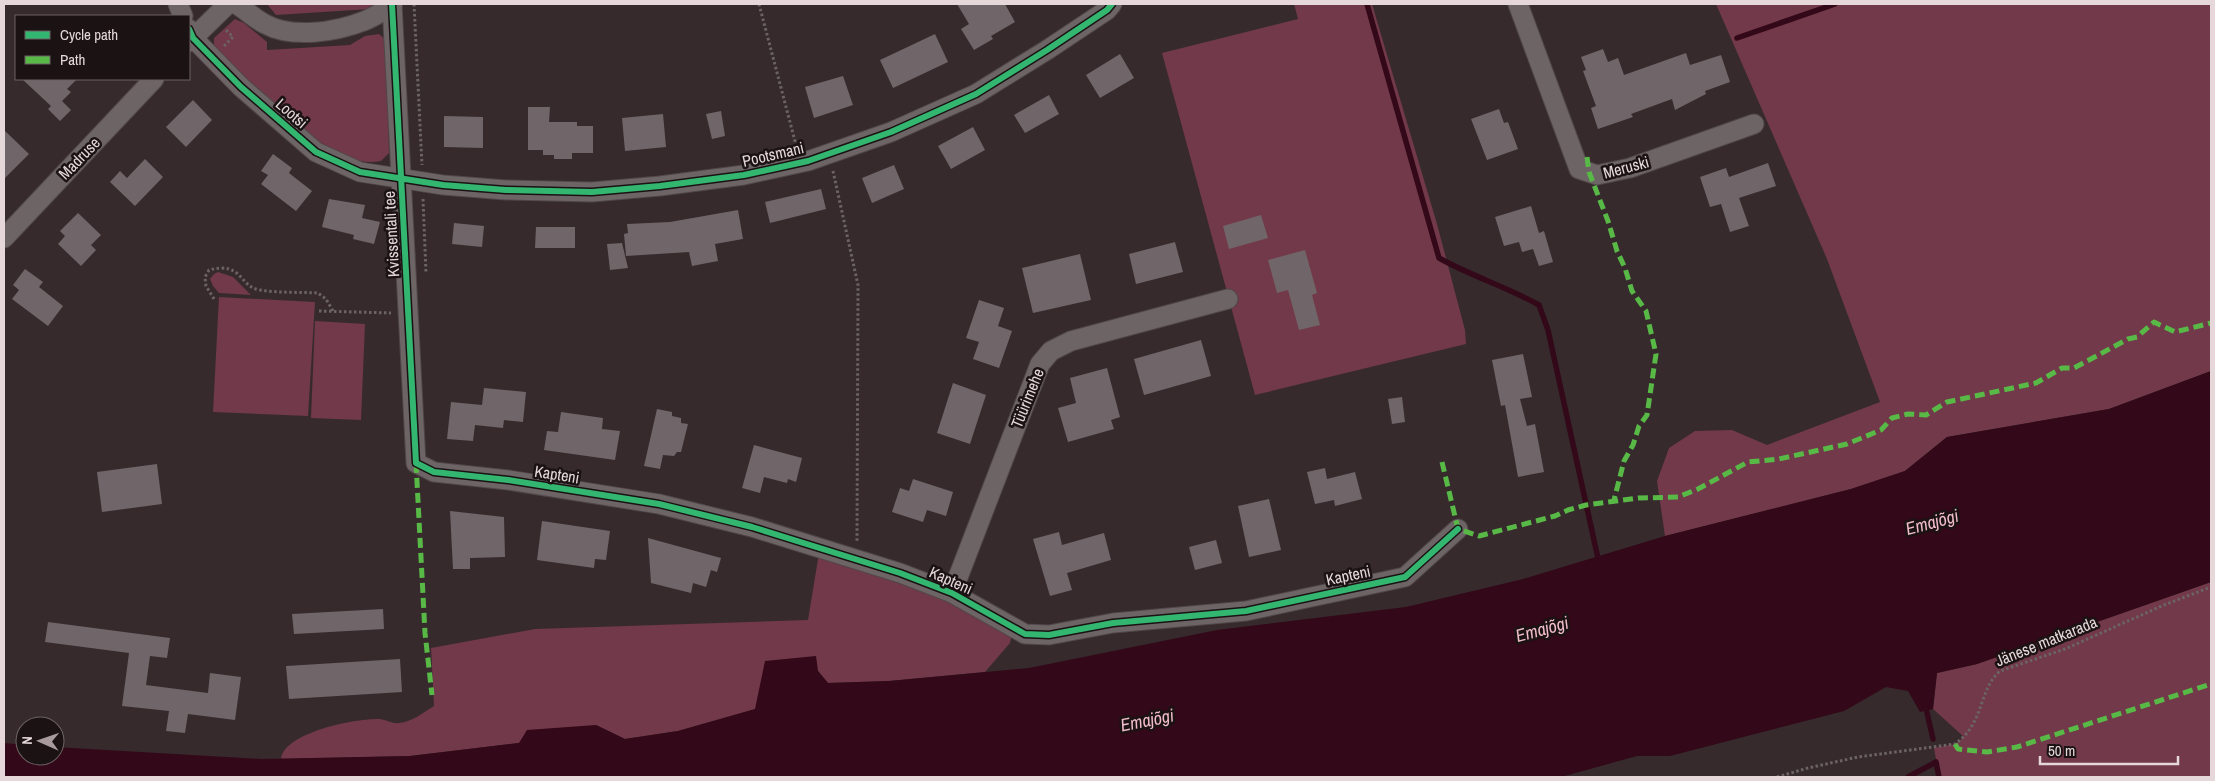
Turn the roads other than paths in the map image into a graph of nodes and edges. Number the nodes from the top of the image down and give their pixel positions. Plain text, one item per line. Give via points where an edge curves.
1 (228, 4) edge
2 (236, 4) edge
3 (1112, 4) edge
4 (1518, 4) edge
5 (392, 5) edge
6 (190, 36) edge
7 (153, 80) edge
8 (1754, 124) dead end
9 (402, 180) junction
10 (4, 238) edge
11 (1228, 299) dead end
12 (416, 463) joint
13 (1458, 529) dead end
14 (952, 593) junction

1 - 6 street
2 - 5 street via 266,25 290,32 325,31 348,26 365,21
3 - 9 street, Pootsmani via 976,94 891,132 801,162 744,175 592,192 506,190
4 - 8 street, Meruski via 1579,169 1598,175 1630,168
5 - 9 street, Kvissentali tee
6 - 9 street, Lootsi via 241,87 316,152 360,172
7 - 10 street, Madruse
9 - 12 street, Kvissentali tee
11 - 14 street, Tüürimehe via 1071,341 1052,351 1040,364
12 - 14 street, Kapteni via 434,472 659,504 752,527
13 - 14 street, Kapteni via 1405,577 1246,612 1113,623 1049,635 1024,634

